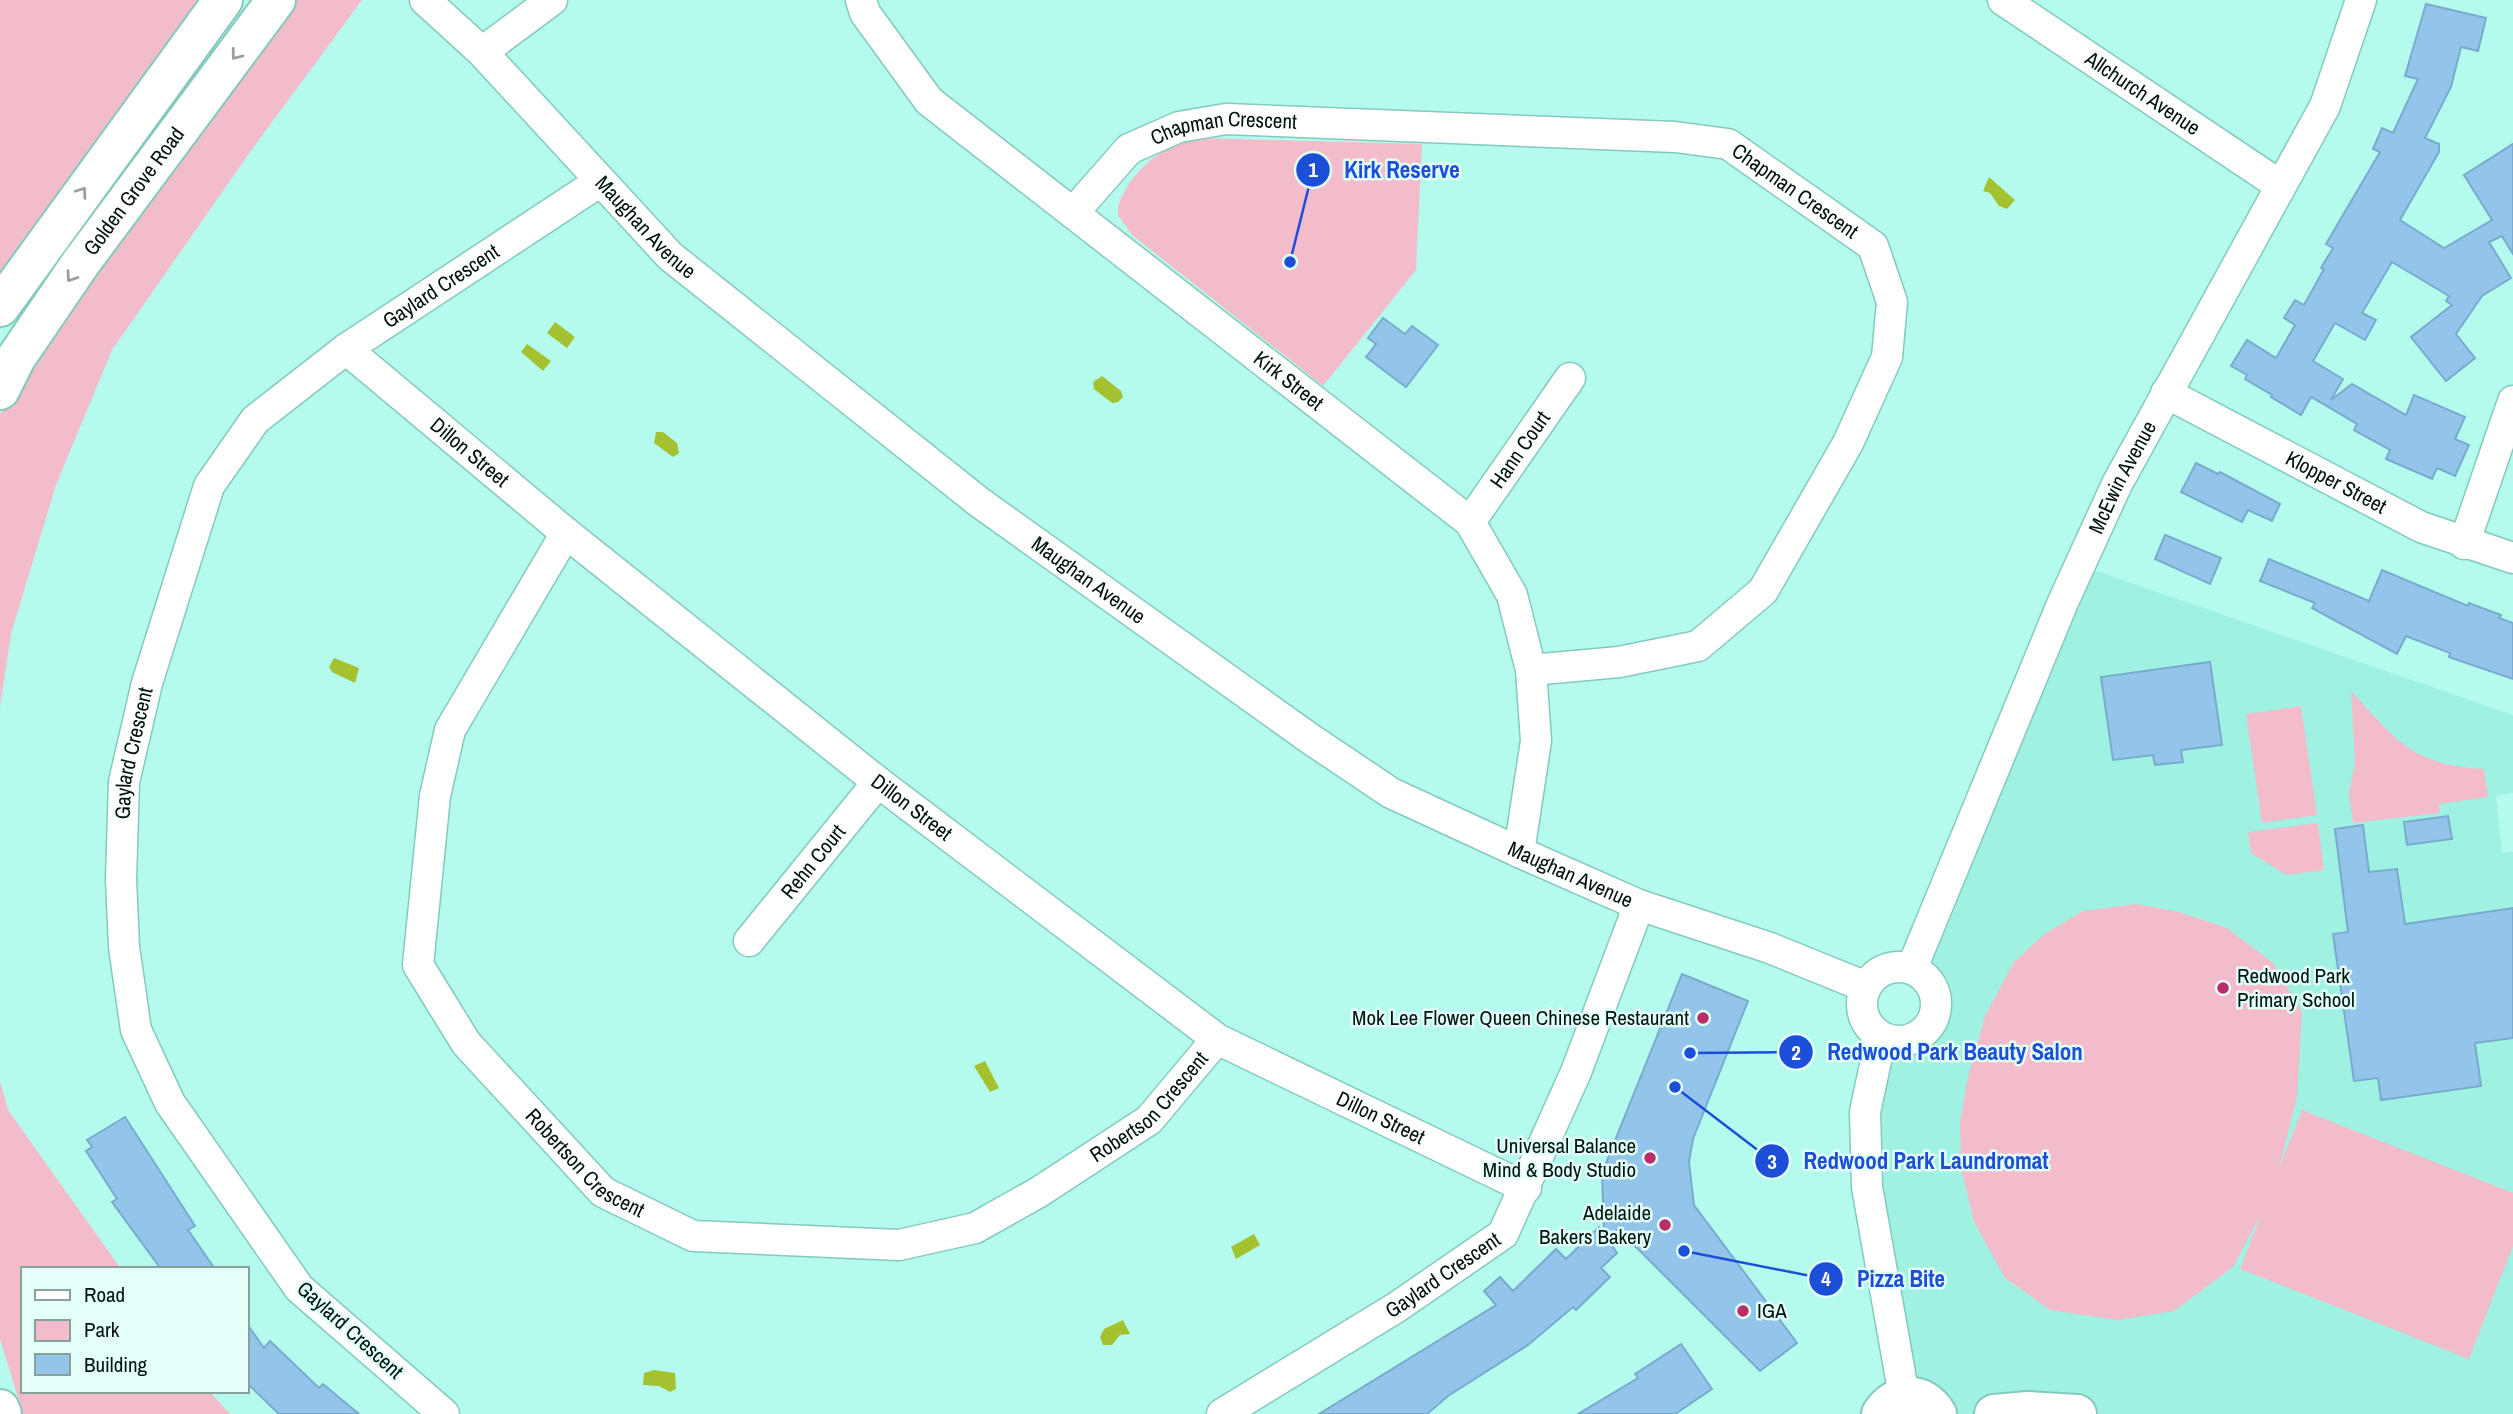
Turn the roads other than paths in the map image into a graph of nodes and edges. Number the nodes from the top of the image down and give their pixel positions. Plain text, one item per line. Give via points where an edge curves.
1 (223, 0) edge
2 (276, 0) edge
3 (425, 0) edge
4 (552, 0) edge
5 (861, 0) edge
6 (2361, 0) edge
7 (2006, 1) edge
8 (482, 51) junction
9 (599, 181) junction
10 (2281, 186) junction
11 (1073, 213) junction
12 (0, 307) edge
13 (346, 349) junction
14 (1570, 378) dead end
15 (0, 390) edge
16 (2166, 393) junction
17 (2513, 401) edge
18 (1470, 522) junction
19 (566, 533) junction
20 (2464, 544) junction
21 (2513, 558) edge
22 (1531, 670) junction
23 (878, 782) junction
24 (1519, 852) junction
25 (1639, 905) junction
26 (749, 941) dead end
27 (1912, 968) junction
28 (1866, 986) junction
29 (1881, 1037) junction
30 (1217, 1039) junction
31 (1526, 1188) junction
32 (1892, 1405) edge
33 (0, 1409) edge
34 (2, 1414) edge
35 (443, 1414) edge
36 (1222, 1414) edge
37 (1937, 1414) edge
38 (1994, 1414) edge
39 (2077, 1414) edge

12 -> 1 main road, Golden Grove Road
2 -> 15 main road, Golden Grove Road via 80,264 16,358
3 - 8 street, Maughan Avenue
4 - 8 street
5 - 11 street, Kirk Street via 865,13 929,101
6 - 10 street, McEwin Avenue via 2325,106
7 - 10 street, Allchurch Avenue
8 - 9 street, Maughan Avenue
9 - 13 street, Gaylard Crescent
9 - 24 street, Maughan Avenue via 670,256 979,502 1391,793
10 - 16 street, McEwin Avenue
11 - 18 street, Kirk Street
11 - 22 street, Chapman Crescent via 1129,149 1180,127 1226,120 1675,137 1728,144 1873,246 1892,302 1887,357 1848,443 1763,591 1698,646 1619,663
13 - 19 street, Dillon Street
13 - 35 street, Gaylard Crescent via 254,420 209,486 147,683 124,782 124,947 136,1030 170,1103 299,1288
14 - 18 street, Hann Court
16 - 20 street, Klopper Street via 2421,527
16 - 27 street, McEwin Avenue via 2117,484 2063,602
17 - 20 street
18 - 22 street, Kirk Street via 1512,595
19 - 23 street, Dillon Street
19 - 30 street, Robertson Crescent via 450,730 435,796 418,965 466,1043 603,1192 693,1236 899,1245 975,1228 1040,1192 1149,1120
20 - 21 street, Klopper Street
22 - 24 street, Kirk Street via 1536,741
23 - 26 street, Rehn Court
23 - 30 street, Dillon Street
24 - 25 street, Maughan Avenue
25 - 28 street, Maughan Avenue via 1770,948
25 - 31 street, Gaylard Crescent
27 - 28 street via 1890,967
27 - 29 street via 1936,994 1934,1018 1928,1029 1907,1041
28 - 29 street via 1862,1010
29 - 32 street via 1865,1112 1867,1187
30 - 31 street, Dillon Street
31 - 36 street, Gaylard Crescent via 1503,1234 1396,1307
32 - 37 main road via 1922,1399
33 - 34 main road
38 - 39 main road

